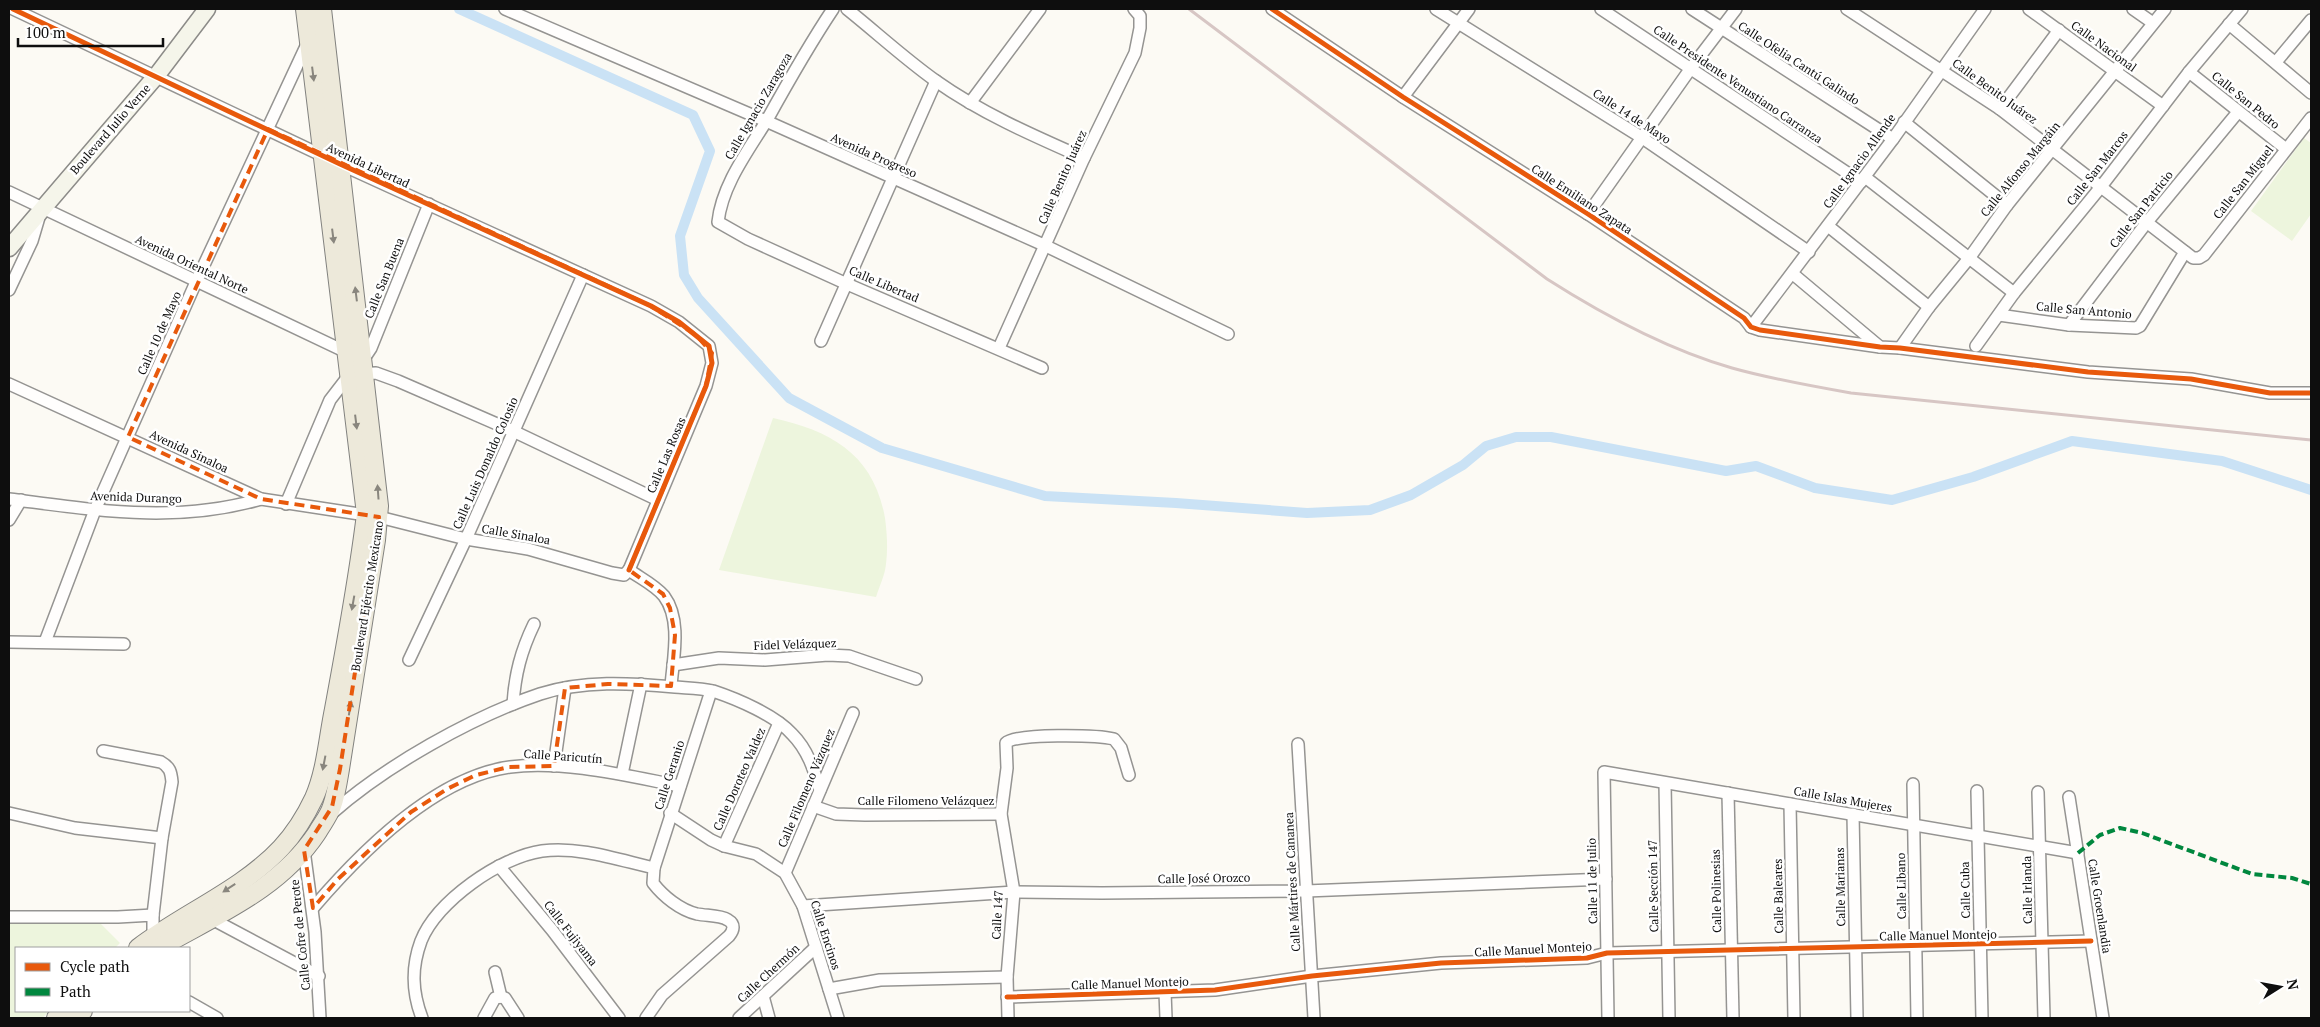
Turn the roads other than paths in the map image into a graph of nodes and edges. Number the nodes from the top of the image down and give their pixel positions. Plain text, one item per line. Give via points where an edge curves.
1 (13, 9) edge
2 (207, 9) edge
3 (305, 9) edge
4 (322, 9) edge
5 (505, 9) edge
6 (833, 9) edge
7 (847, 9) edge
8 (1040, 9) edge
9 (1272, 9) edge
10 (1436, 9) edge
11 (1468, 9) edge
12 (1601, 9) edge
13 (1692, 9) edge
14 (1736, 9) edge
15 (1847, 9) edge
16 (1986, 9) edge
17 (2133, 9) edge
18 (2165, 9) edge
19 (2242, 9) edge
20 (2032, 10) edge
21 (1137, 12) edge
22 (2311, 20) edge
23 (1458, 23) junction
24 (2153, 23) junction
25 (2230, 24) junction
26 (1721, 29) junction
27 (2059, 30) junction
28 (309, 40) junction
29 (2276, 62) junction
30 (1690, 68) junction
31 (1942, 70) junction
32 (2116, 71) junction
33 (2189, 72) junction
34 (156, 75) junction
35 (936, 81) junction
36 (2311, 93) edge
37 (1403, 96) junction
38 (970, 102) junction
39 (2163, 106) junction
40 (2000, 109) junction
41 (2238, 112) junction
42 (2311, 118) edge
43 (766, 121) junction
44 (1904, 122) junction
45 (268, 129) junction
46 (1641, 137) junction
47 (1893, 139) junction
48 (2286, 149) junction
49 (2053, 150) junction
50 (323, 155) junction
51 (1084, 158) junction
52 (340, 164) junction
53 (891, 178) junction
54 (1863, 180) junction
55 (2100, 188) junction
56 (9, 192) edge
57 (429, 204) junction
58 (2007, 205) junction
59 (42, 208) junction
60 (1588, 214) junction
61 (718, 222) joint
62 (2147, 222) junction
63 (1828, 226) junction
64 (1046, 246) junction
65 (9, 248) edge
66 (1809, 252) junction
67 (2189, 255) junction
68 (1970, 257) junction
69 (1793, 274) junction
70 (584, 275) junction
71 (196, 282) junction
72 (847, 284) junction
73 (9, 290) edge
74 (2014, 293) junction
75 (1929, 306) junction
76 (1999, 315) junction
77 (2069, 325) junction
78 (1751, 327) junction
79 (1228, 334) dead end
80 (821, 341) dead end
81 (709, 346) joint
82 (1976, 346) dead end
83 (1880, 347) junction
84 (999, 348) junction
85 (1900, 348) junction
86 (347, 353) junction
87 (1042, 368) dead end
88 (360, 369) junction
89 (9, 384) edge
90 (2311, 393) edge
91 (513, 431) junction
92 (128, 437) junction
93 (261, 498) junction
94 (9, 499) edge
95 (21, 500) junction
96 (658, 500) junction
97 (286, 504) junction
98 (95, 510) junction
99 (372, 515) junction
100 (9, 520) edge
101 (466, 539) junction
102 (629, 570) junction
103 (534, 624) dead end
104 (9, 642) edge
105 (45, 642) junction
106 (124, 644) dead end
107 (409, 660) dead end
108 (673, 665) junction
109 (916, 679) dead end
110 (641, 684) junction
111 (671, 686) junction
112 (565, 688) junction
113 (711, 691) junction
114 (514, 704) junction
115 (853, 713) dead end
116 (779, 723) junction
117 (1298, 744) dead end
118 (103, 751) dead end
119 (554, 766) junction
120 (1604, 772) joint
121 (622, 774) junction
122 (1129, 775) dead end
123 (1665, 783) junction
124 (1913, 784) dead end
125 (680, 786) junction
126 (820, 790) junction
127 (1977, 791) dead end
128 (2038, 792) dead end
129 (1728, 793) junction
130 (2069, 797) dead end
131 (1790, 804) junction
132 (813, 806) junction
133 (9, 814) edge
134 (670, 814) junction
135 (1001, 814) junction
136 (1853, 814) junction
137 (326, 818) junction
138 (1913, 825) junction
139 (1978, 836) junction
140 (162, 838) junction
141 (724, 846) junction
142 (2039, 846) junction
143 (304, 850) junction
144 (2078, 853) junction
145 (499, 866) junction
146 (654, 868) junction
147 (785, 873) junction
148 (1606, 880) junction
149 (1306, 891) junction
150 (1014, 892) junction
151 (803, 906) junction
152 (312, 908) junction
153 (153, 915) junction
154 (9, 916) edge
155 (210, 918) junction
156 (2091, 941) junction
157 (156, 942) edge
158 (2042, 942) junction
159 (1980, 944) junction
160 (1916, 945) junction
161 (141, 947) edge
162 (816, 947) junction
163 (1855, 947) junction
164 (1793, 948) junction
165 (1731, 950) junction
166 (1668, 951) junction
167 (1607, 953) junction
168 (495, 972) dead end
169 (319, 976) junction
170 (1312, 976) junction
171 (1007, 977) junction
172 (829, 989) junction
173 (1165, 992) junction
174 (763, 996) junction
175 (501, 997) junction
176 (1007, 997) junction
177 (190, 1003) edge
178 (217, 1018) edge
179 (320, 1018) edge
180 (422, 1018) edge
181 (484, 1018) edge
182 (518, 1018) edge
183 (619, 1018) edge
184 (646, 1018) edge
185 (739, 1018) edge
186 (769, 1018) edge
187 (838, 1018) edge
188 (1008, 1018) edge
189 (1166, 1018) edge
190 (1314, 1018) edge
191 (1608, 1018) edge
192 (1669, 1018) edge
193 (1733, 1018) edge
194 (1794, 1018) edge
195 (1856, 1018) edge
196 (1917, 1018) edge
197 (1982, 1018) edge
198 (2044, 1018) edge
199 (2103, 1018) edge

1 - 34 street, Avenida Libertad
2 - 34 street, Boulevard Julio Verne
3 - 28 main road, Boulevard Ejército Mexicano
4 - 52 main road, Boulevard Ejército Mexicano
5 - 43 street, Avenida Progreso
6 - 43 street, Calle Ignacio Zaragoza
7 - 35 street
8 - 38 street
9 - 37 street, Calle Emiliano Zapata
10 - 23 street, Calle 14 de Mayo
11 - 23 street
12 - 30 street, Calle Presidente Venustiano Carranza
13 - 26 street, Calle Ofelia Cantú Galindo
14 - 26 street
15 - 31 street, Calle Benito Juárez
16 - 31 street, Calle Ignacio Allende
17 - 24 street
18 - 24 street, Calle Alfonso Margáin
19 - 25 street, Calle San Marcos
20 - 27 street, Calle Nacional
21 - 51 street, Calle Benito Juárez via 1140,38 1136,53
22 - 29 street
23 - 37 street
23 - 46 street, Calle 14 de Mayo
24 - 32 street, Calle Alfonso Margáin
25 - 29 street
25 - 33 street, Calle San Marcos
26 - 30 street
26 - 47 street, Calle Ofelia Cantú Galindo
27 - 32 street, Calle Nacional
27 - 40 street
28 - 45 street, Calle 10 de Mayo
28 -> 50 main road, Boulevard Ejército Mexicano
29 - 36 street
30 - 46 street
30 - 54 street, Calle Presidente Venustiano Carranza
31 - 40 street, Calle Benito Juárez
31 - 44 street, Calle Ignacio Allende
32 - 39 street, Calle Nacional
32 - 49 street, Calle Alfonso Margáin
33 - 39 street, Calle San Marcos
33 - 41 street, Calle San Pedro
34 - 45 street, Avenida Libertad
34 - 59 street, Boulevard Julio Verne
35 - 38 street
35 - 53 street
37 - 60 street, Calle Emiliano Zapata
38 - 51 street
39 - 55 street, Calle San Marcos
40 - 49 street, Calle Benito Juárez
41 - 48 street, Calle San Pedro
41 - 62 street, Calle San Patricio
42 - 48 street, Calle San Miguel
43 - 53 street, Avenida Progreso
43 - 61 street, Calle Ignacio Zaragoza via 736,172
44 - 47 street, Calle Ignacio Allende
44 - 58 street
45 - 50 street, Avenida Libertad
45 - 71 street, Calle 10 de Mayo
46 - 60 street
46 - 66 street, Calle 14 de Mayo
47 - 54 street, Calle Ignacio Allende
48 - 67 street, Calle San Miguel via 2204,255 2199,258
49 - 55 street, Calle Benito Juárez
49 - 58 street, Calle Alfonso Margáin
50 - 52 street, Avenida Libertad
50 -> 86 main road, Boulevard Ejército Mexicano
51 - 64 street, Calle Benito Juárez
52 - 57 street, Avenida Libertad
88 -> 52 main road, Boulevard Ejército Mexicano
53 - 64 street, Avenida Progreso
53 - 72 street
54 - 63 street, Calle Ignacio Allende
54 - 68 street, Calle Presidente Venustiano Carranza
55 - 62 street, Calle Benito Juárez
55 - 74 street, Calle San Marcos
56 - 59 street, Avenida Oriental Norte
57 - 70 street, Avenida Libertad
57 - 88 street, Calle San Buena
58 - 68 street, Calle Alfonso Margáin
59 - 65 street, Boulevard Julio Verne
59 - 71 street, Avenida Oriental Norte
59 - 73 street via 32,241
60 - 78 street, Calle Emiliano Zapata via 1744,318
61 - 72 street, Calle Libertad
62 - 67 street, Calle Benito Juárez
62 - 77 street, Calle San Patricio
63 - 66 street, Calle Ignacio Allende
63 - 75 street
64 - 79 street, Avenida Progreso
64 - 84 street, Calle Benito Juárez
66 - 69 street, Calle Ignacio Allende
67 - 77 street, Calle San Antonio via 2138,327
68 - 74 street, Calle Presidente Venustiano Carranza
68 - 75 street, Calle Alfonso Margáin
69 - 78 street, Calle Ignacio Allende
69 - 83 street
70 - 81 street, Avenida Libertad via 651,306
70 - 91 street, Calle Luis Donaldo Colosio
71 - 86 street, Avenida Oriental Norte
71 - 92 street, Calle 10 de Mayo
72 - 80 street
72 - 84 street, Calle Libertad
74 - 76 street, Calle San Marcos
75 - 85 street, Calle Alfonso Margáin
76 - 77 street, Calle San Antonio
76 - 82 street, Calle San Marcos
78 - 83 street, Calle Emiliano Zapata
81 - 96 street, Calle Las Rosas via 712,363 706,386
83 - 85 street, Calle Emiliano Zapata
84 - 87 street, Calle Libertad
85 - 90 street, Calle Emiliano Zapata via 2079,371 2191,379 2270,393
86 - 88 main road, Boulevard Ejército Mexicano
88 - 91 street via 398,381
88 - 97 street, Calle San Buena via 336,388
88 - 99 main road, Boulevard Ejército Mexicano via 376,471
89 - 92 street, Avenida Sinaloa
91 - 96 street
91 - 101 street, Calle Luis Donaldo Colosio
92 - 93 street, Avenida Sinaloa
92 - 98 street, Calle 10 de Mayo
93 - 97 street, Avenida Sinaloa
93 - 98 street, Avenida Durango via 218,510 123,513
94 - 95 street, Avenida Durango
95 - 98 street, Avenida Durango
95 - 100 street
96 - 102 street, Calle Las Rosas
97 - 99 street, Avenida Sinaloa
98 - 105 street, Calle 10 de Mayo
99 - 101 street, Calle Sinaloa
137 -> 99 main road, Boulevard Ejército Mexicano via 332,807 340,769
99 -> 157 main road, Boulevard Ejército Mexicano via 358,572 323,769 314,798 290,837 269,860
101 - 102 street, Calle Sinaloa via 528,548 612,573 624,575
101 - 107 street, Calle Luis Donaldo Colosio
102 - 108 street via 663,594 670,608 675,635
103 - 114 street via 516,670
104 - 105 street
105 - 106 street
108 - 109 street, Fidel Velázquez via 719,658 765,660 849,656
108 - 111 street
110 - 111 street
110 - 112 street
110 - 121 street
111 - 113 street
112 - 114 street
112 - 119 street
113 - 116 street via 743,703
113 - 125 street, Calle Geranio
114 - 137 street via 432,744
115 - 126 street, Calle Filomeno Vázquez
116 - 126 street via 803,747 814,767
116 - 141 street, Calle Doroteo Valdez
117 - 149 street, Calle Mártires de Cananea
118 - 140 street via 168,766 172,782
119 - 121 street, Calle Paricutín
119 - 152 street, Calle Paricutín via 509,767 476,775 447,789 412,812 338,879
120 - 123 street, Calle Islas Mujeres
120 - 148 street, Calle 11 de Julio
121 - 125 street, Calle Paricutín
122 - 135 street, Calle Filomeno Velázquez via 1121,748 1114,739 1014,738 1006,743 1007,768
123 - 129 street, Calle Islas Mujeres
123 - 166 street, Calle Sección 147
124 - 138 street, Calle Libano
125 - 134 street, Calle Geranio
126 - 132 street, Calle Filomeno Vázquez
127 - 139 street, Calle Cuba
128 - 142 street, Calle Irlanda
129 - 131 street, Calle Islas Mujeres
129 - 165 street, Calle Polinesias
130 - 144 street, Calle Groenlandia
131 - 136 street, Calle Islas Mujeres
131 - 164 street, Calle Baleares
132 - 135 street, Calle Filomeno Velázquez via 826,812 855,815
132 - 147 street, Calle Filomeno Vázquez
133 - 140 street via 74,828
134 - 141 street, Calle Encinos
134 - 146 street, Calle Geranio
135 - 150 street, Calle 147
136 - 138 street, Calle Islas Mujeres
136 - 163 street, Calle Marianas
137 - 143 main road, Boulevard Ejército Mexicano
138 - 139 street, Calle Islas Mujeres
138 - 160 street, Calle Libano
139 - 142 street, Calle Islas Mujeres
139 - 159 street, Calle Cuba
140 - 153 street
141 - 147 street, Calle Encinos via 756,854
142 - 144 street, Calle Islas Mujeres
142 - 158 street, Calle Irlanda
143 - 152 street, Calle Cofre de Perote
143 - 155 main road, Boulevard Ejército Mexicano via 260,890 228,911
144 - 156 street, Calle Groenlandia
145 - 146 street via 541,852 561,850
145 - 180 street via 454,899 427,929 415,960 413,984 414,999
145 - 183 street, Calle Fujiyama
146 - 184 street via 653,883 677,905 695,914 730,920 734,930 662,995
147 - 151 street, Calle Encinos
148 - 149 street, Calle José Orozco
148 - 167 street, Calle 11 de Julio
149 - 150 street, Calle José Orozco
149 - 170 street, Calle Mártires de Cananea
150 - 151 street, Calle José Orozco
150 - 171 street, Calle 147
151 - 162 street, Calle Encinos
152 - 169 street, Calle Cofre de Perote
153 - 154 street
153 - 157 street
155 - 157 main road, Boulevard Ejército Mexicano
155 - 169 street
156 - 158 street, Calle Manuel Montejo
156 - 199 street, Calle Groenlandia
157 - 161 main road, Boulevard Ejército Mexicano
158 - 159 street, Calle Manuel Montejo
158 - 198 street, Calle Irlanda
159 - 160 street, Calle Manuel Montejo
159 - 197 street, Calle Cuba
160 - 163 street, Calle Manuel Montejo
160 - 196 street, Calle Libano
162 - 172 street, Calle Encinos
162 - 174 street, Calle Chermón
163 - 164 street, Calle Manuel Montejo
163 - 195 street, Calle Marianas
164 - 165 street, Calle Manuel Montejo
164 - 194 street, Calle Baleares
165 - 166 street, Calle Manuel Montejo
165 - 193 street, Calle Polinesias
166 - 167 street, Calle Manuel Montejo
166 - 192 street, Calle Sección 147
167 - 170 street, Calle Manuel Montejo via 1588,958 1441,963
167 - 191 street, Calle 11 de Julio
168 - 175 street
169 - 179 street, Calle Cofre de Perote
170 - 173 street, Calle Manuel Montejo via 1215,990
170 - 190 street, Calle Mártires de Cananea
171 - 172 street via 880,980
171 - 176 street, Calle 147
172 - 187 street, Calle Encinos
173 - 176 street, Calle Manuel Montejo
173 - 189 street
174 - 185 street, Calle Chermón
174 - 186 street
175 - 181 street via 495,998
175 - 182 street
176 - 188 street, Calle 147
177 - 178 street

